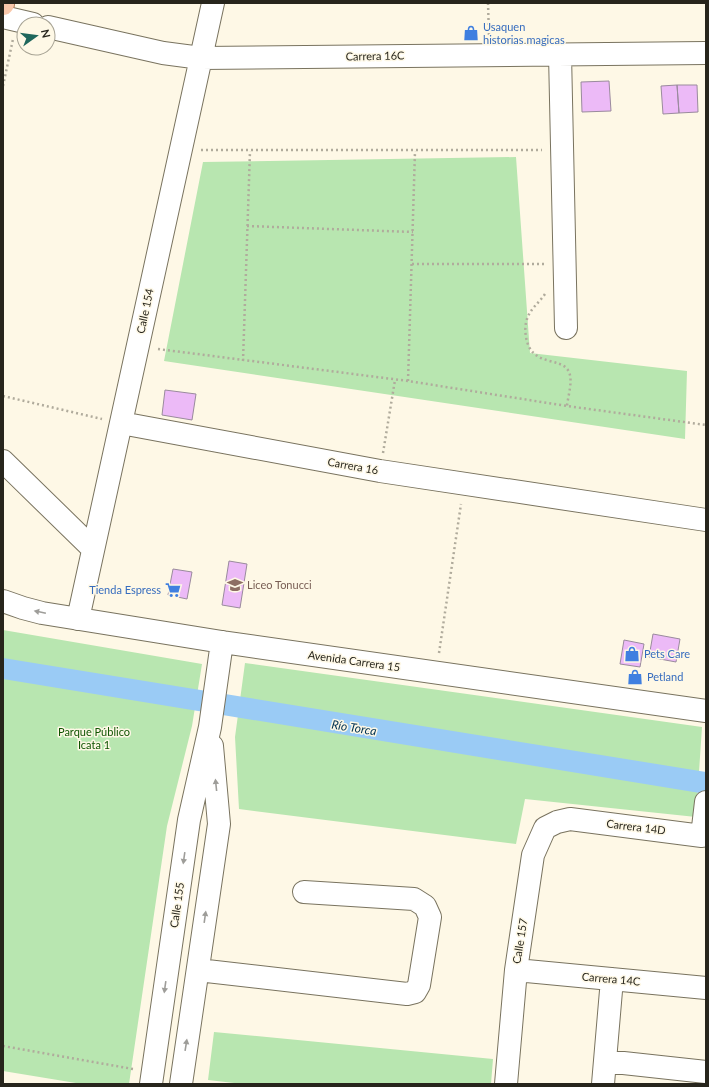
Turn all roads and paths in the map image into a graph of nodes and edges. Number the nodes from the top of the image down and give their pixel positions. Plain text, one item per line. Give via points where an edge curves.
1 (213, 3) edge
2 (488, 3) edge
3 (16, 29) edge
4 (56, 29) edge
5 (706, 53) edge
6 (489, 54) junction
7 (560, 54) junction
8 (201, 58) junction
9 (3, 86) edge
10 (181, 150) junction
11 (250, 151) junction
12 (415, 151) junction
13 (562, 151) junction
14 (247, 226) junction
15 (413, 232) junction
16 (412, 264) junction
17 (547, 264) dead end
18 (566, 328) dead end
19 (137, 347) junction
20 (243, 360) junction
21 (395, 380) junction
22 (408, 381) junction
23 (3, 396) edge
24 (120, 423) junction
25 (706, 425) edge
26 (3, 461) edge
27 (380, 471) junction
28 (464, 483) junction
29 (706, 520) edge
30 (93, 549) junction
31 (3, 601) edge
32 (78, 619) junction
33 (222, 642) junction
34 (439, 658) dead end
35 (706, 711) edge
36 (210, 727) junction
37 (706, 802) edge
38 (706, 805) edge
39 (570, 819) joint
40 (304, 892) dead end
41 (198, 970) junction
42 (516, 970) junction
43 (612, 980) junction
44 (706, 988) edge
45 (3, 1046) edge
46 (605, 1060) junction
47 (706, 1072) edge
48 (152, 1078) edge
49 (180, 1084) edge
50 (506, 1084) edge
51 (603, 1084) edge

1 - 8 street, Calle 154
2 - 6 path
3 - 9 path
4 - 8 street, Carrera 16C via 163,53
5 - 7 street, Carrera 16C
6 - 7 street, Carrera 16C
6 - 8 street, Carrera 16C
7 - 13 street
8 - 10 street, Calle 154
10 - 11 path
10 - 19 street, Calle 154
11 - 12 path
11 - 14 path
12 - 13 path
12 - 15 path
13 - 18 street
14 - 15 path
14 - 20 path
15 - 16 path
16 - 17 path
16 - 22 path
19 - 20 path
19 - 24 street, Calle 154
20 - 21 path
21 - 22 path
21 - 27 path
22 - 25 path
23 - 24 path
24 - 27 street, Carrera 16
24 - 30 street, Calle 154
26 - 30 street
27 - 28 street, Carrera 16
28 - 29 street, Carrera 16
28 - 34 path
30 - 32 street, Calle 154
32 -> 31 street, Avenida Carrera 15 via 23,608
32 - 33 street, Avenida Carrera 15
33 - 35 street, Avenida Carrera 15
33 - 36 street, Calle 155
41 -> 36 street, Calle 155 via 219,824
36 -> 48 street, Calle 155 via 189,820
37 - 38 street
38 - 39 street, Carrera 14D via 702,836
39 - 42 street, Calle 157 via 544,828 533,855
40 - 41 street via 414,899 425,906 430,917 420,985 415,992 407,994
49 -> 41 street, Calle 155
42 - 43 street, Carrera 14C
42 - 50 street, Calle 157
43 - 44 street, Carrera 14C
43 - 46 street
45 - 48 path
46 - 47 street
46 - 51 street

